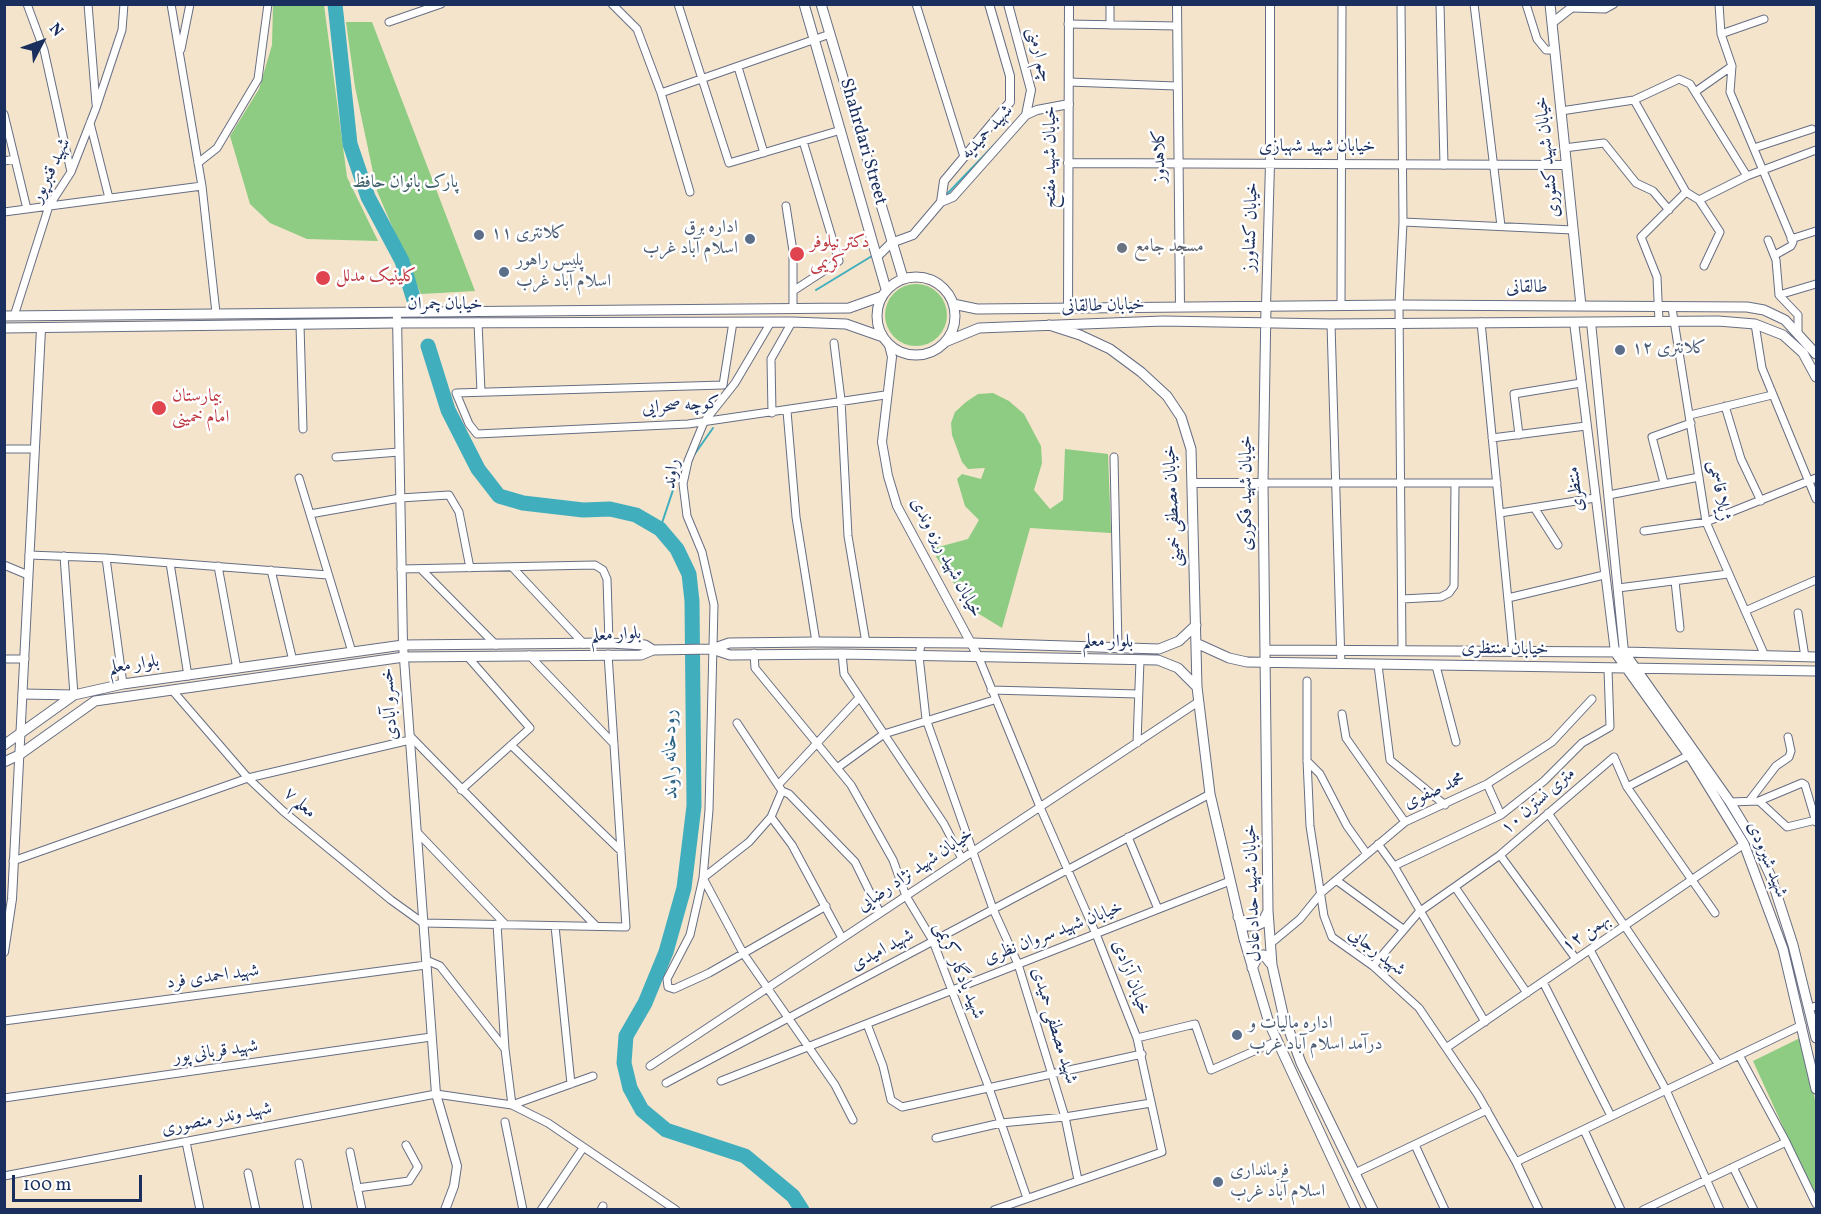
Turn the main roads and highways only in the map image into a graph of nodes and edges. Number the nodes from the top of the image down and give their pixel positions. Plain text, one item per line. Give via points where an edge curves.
1 (804, 4) edge
2 (821, 4) edge
3 (1550, 4) edge
4 (903, 278) junction
5 (883, 293) junction
6 (953, 304) junction
7 (1266, 306) junction
8 (1581, 306) junction
9 (998, 309) junction
10 (127, 314) junction
11 (9, 316) edge
12 (1266, 323) junction
13 (1049, 325) junction
14 (998, 327) junction
15 (126, 328) junction
16 (5, 331) edge
17 (886, 341) junction
18 (945, 342) junction
19 (1816, 354) edge
20 (1816, 377) edge
21 (1196, 625) junction
22 (1196, 644) junction
23 (712, 649) junction
24 (653, 650) junction
25 (1267, 650) junction
26 (1620, 652) junction
27 (1816, 657) edge
28 (1267, 663) junction
29 (1633, 670) junction
30 (1816, 670) edge
31 (1197, 687) junction
32 (23, 694) road end
33 (74, 695) junction
34 (4, 745) edge
35 (4, 762) edge
36 (1268, 911) junction
37 (1239, 917) junction
38 (1272, 965) junction
39 (1252, 968) junction
40 (1813, 1007) edge
41 (1816, 1038) edge
42 (1816, 1089) edge
43 (1356, 1209) edge
44 (1373, 1209) edge

1 - 5 main road, Shahrdari Street via 877,257
2 - 4 main road, Shahrdari Street
3 - 8 main road, خیابان شهید کشوری
4 - 5 main road
4 - 6 main road via 924,277 933,281 949,294
5 - 10 main road, خیابان چمران via 849,308
5 - 17 main road via 876,317
6 - 9 main road, خیابان طالقانی
6 - 18 main road via 954,324
7 - 8 main road, طالقانی
7 - 9 main road, خیابان طالقانی
7 - 12 main road, خیابان شهید فکوری
8 - 19 main road, طالقانی via 1764,310 1785,320
9 - 14 main road via 992,316
10 - 11 main road, خیابان چمران
10 - 15 main road
12 - 13 main road, خیابان طالقانی
12 - 20 main road, طالقانی via 1755,324 1783,335 1803,353
12 - 25 main road, خیابان شهید فکوری via 1263,483
13 - 14 main road, خیابان طالقانی
13 - 21 main road, خیابان مصطفی خمینی via 1110,349 1167,396 1181,417 1191,449
14 - 18 main road, خیابان طالقانی via 979,328
15 - 16 main road, خیابان چمران
15 - 17 main road, خیابان چمران via 397,322 792,322 846,324
17 - 18 main road via 898,351 918,355
21 - 22 main road, خیابان مصطفی خمینی
21 - 23 main road, بلوار معلم via 1169,647 1159,649 816,642 729,643
22 - 28 main road, خیابان منتظری via 1229,658
22 - 31 main road, خیابان مصطفی خمینی
23 - 24 main road
23 - 31 main road, بلوار معلم via 730,655 1140,660 1169,663
24 - 33 main road, بلوار معلم via 645,645 609,643 403,645 123,684
24 - 35 main road, بلوار معلم via 641,655 404,657 95,701
25 - 26 main road, خیابان منتظری
25 - 28 main road, خیابان شهید فکوری
26 - 27 main road, خیابان منتظری
26 - 29 main road
28 - 29 main road, خیابان منتظری
28 - 36 main road, خیابان شهید حداد عادل
29 - 30 main road, خیابان منتظری
29 - 40 main road, شهید شیرودی via 1730,802 1756,845 1771,877
29 - 42 main road, شهید شیرودی via 1744,844 1782,949
31 - 37 main road, خیابان شهید حداد عادل via 1210,794
32 - 33 main road
33 - 34 main road, بلوار معلم
36 - 37 main road via 1256,926 1248,926
36 - 38 main road, خیابان شهید حداد عادل
37 - 39 main road, خیابان شهید حداد عادل
38 - 39 main road via 1267,957 1259,955
38 - 44 main road, خیابان شهید حداد عادل via 1283,1014 1301,1063
39 - 43 main road, خیابان شهید حداد عادل via 1277,1041
40 - 41 main road, شهید شیرودی

